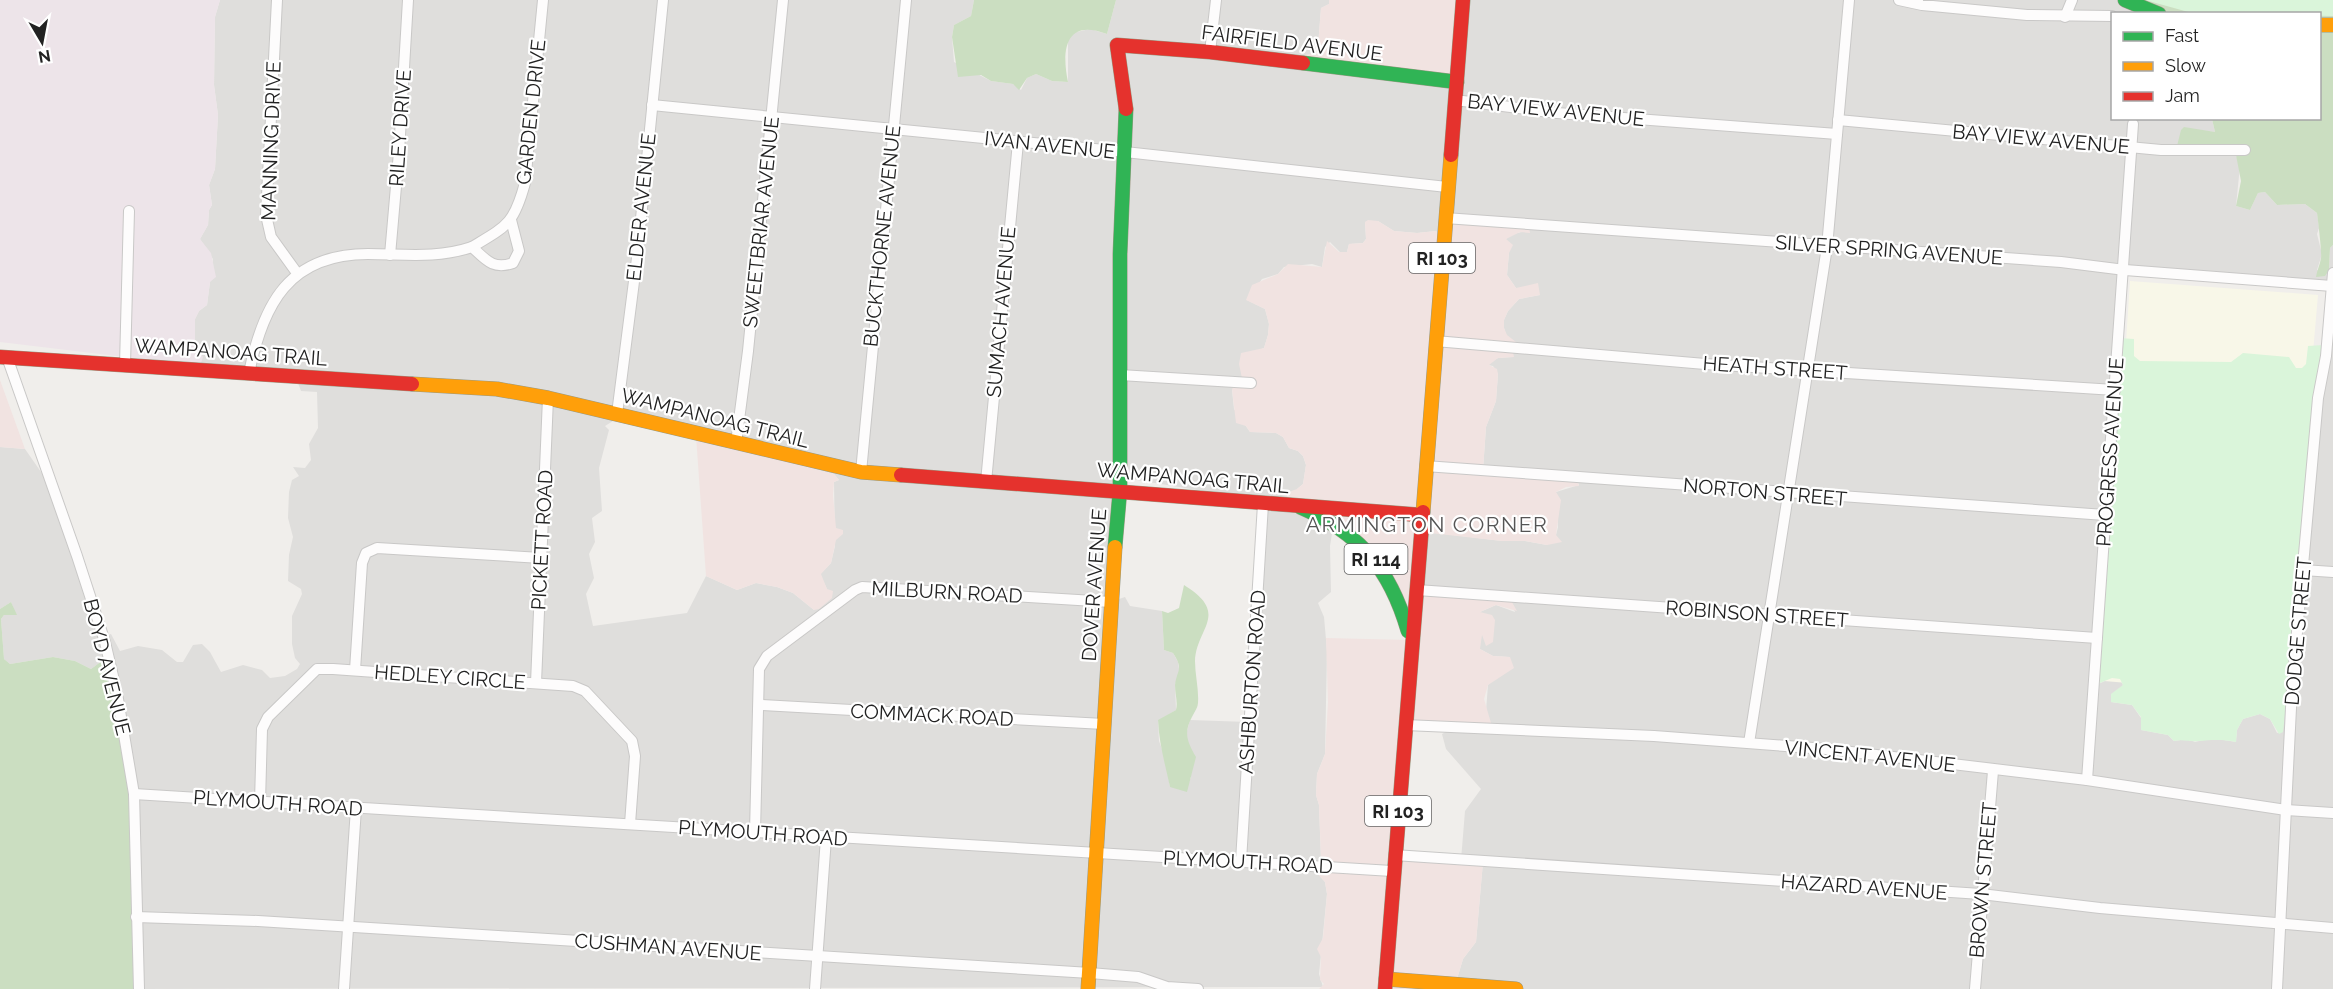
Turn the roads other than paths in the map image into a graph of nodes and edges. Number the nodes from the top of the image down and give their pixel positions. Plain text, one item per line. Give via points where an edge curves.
1 (277, 0) edge
2 (408, 0) edge
3 (543, 0) edge
4 (663, 0) edge
5 (783, 0) edge
6 (906, 0) edge
7 (1216, 0) edge
8 (1463, 0) edge
9 (1849, 0) edge
10 (1899, 0) edge
11 (2072, 0) edge
12 (2125, 0) edge
13 (2154, 12) edge
14 (2111, 16) edge
15 (2065, 17) junction
16 (1123, 45) joint
17 (1210, 52) junction
18 (1457, 82) junction
19 (1455, 100) junction
20 (652, 105) junction
21 (771, 117) junction
22 (1838, 120) junction
23 (2133, 124) dead end
24 (892, 128) junction
25 (1837, 134) junction
26 (1018, 142) junction
27 (2131, 147) junction
28 (2245, 150) dead end
29 (1125, 152) junction
30 (1447, 187) junction
31 (129, 211) dead end
32 (1445, 218) junction
33 (511, 220) junction
34 (471, 247) junction
35 (1827, 247) junction
36 (390, 255) junction
37 (2125, 270) junction
38 (297, 273) junction
39 (2333, 273) edge
40 (2332, 286) edge
41 (1436, 340) junction
42 (4, 357) edge
43 (2329, 357) edge
44 (125, 365) junction
45 (1807, 371) junction
46 (249, 372) junction
47 (1120, 375) junction
48 (1251, 384) dead end
49 (2115, 390) junction
50 (548, 398) junction
51 (617, 414) junction
52 (736, 443) junction
53 (1425, 466) junction
54 (861, 472) junction
55 (986, 482) junction
56 (1120, 490) junction
57 (1790, 494) junction
58 (1263, 504) junction
59 (1300, 507) junction
60 (1421, 515) junction
61 (2105, 515) junction
62 (541, 558) junction
63 (2303, 570) junction
64 (2333, 572) edge
65 (1417, 590) junction
66 (1111, 602) junction
67 (1772, 614) junction
68 (2097, 638) junction
69 (1411, 644) junction
70 (355, 670) junction
71 (536, 683) junction
72 (760, 705) junction
73 (1104, 724) junction
74 (1405, 725) junction
75 (1749, 743) junction
76 (1993, 771) junction
77 (2087, 780) junction
78 (134, 794) junction
79 (260, 802) junction
80 (356, 808) junction
81 (2286, 810) junction
82 (2333, 813) edge
83 (630, 824) junction
84 (755, 832) junction
85 (826, 837) junction
86 (1097, 853) junction
87 (1394, 855) junction
88 (1240, 861) junction
89 (1392, 871) junction
90 (1981, 894) junction
91 (136, 917) junction
92 (2280, 925) junction
93 (347, 927) junction
94 (2333, 928) edge
95 (816, 956) junction
96 (1090, 973) junction
97 (1385, 984) edge
98 (139, 989) edge
99 (344, 989) edge
100 (814, 989) edge
101 (1088, 989) edge
102 (1198, 989) edge
103 (1516, 989) edge
104 (1975, 989) edge
105 (2277, 989) edge

1 - 38 street, MANNING DRIVE via 266,215 271,237
2 - 36 street, RILEY DRIVE
3 - 33 street, GARDEN DRIVE via 525,183
4 - 20 street, ELDER AVENUE
5 - 21 street, SWEETBRIAR AVENUE
6 - 24 street, BUCKTHORNE AVENUE
7 - 17 street
8 - 18 main road, RI 103
9 - 22 street
10 - 15 street
11 - 15 street
12 - 13 main road
14 - 15 street
16 - 17 main road, FAIRFIELD AVENUE
16 - 29 main road, DOVER AVENUE via 1117,45 1127,105
17 - 18 main road, FAIRFIELD AVENUE
18 - 19 main road, RI 103
19 - 25 street, BAY VIEW AVENUE via 1557,113
19 - 30 main road, RI 103
20 - 21 street, IVAN AVENUE
20 - 51 street, ELDER AVENUE
21 - 24 street, IVAN AVENUE
21 - 52 street, SWEETBRIAR AVENUE
22 - 25 street
22 - 27 street, BAY VIEW AVENUE
23 - 27 street, PROGRESS AVENUE
24 - 26 street, IVAN AVENUE
24 - 54 street, BUCKTHORNE AVENUE
25 - 35 street
26 - 29 street, IVAN AVENUE
26 - 55 street, SUMACH AVENUE
27 - 28 street, BAY VIEW AVENUE
27 - 37 street, PROGRESS AVENUE
29 - 30 street, IVAN AVENUE
29 - 47 main road, DOVER AVENUE
30 - 32 main road, RI 103
31 - 44 street
32 - 35 street, SILVER SPRING AVENUE
32 - 41 main road, RI 103
33 - 34 street
33 - 34 street via 519,251 513,263 491,265
34 - 36 street via 452,254
35 - 37 street, SILVER SPRING AVENUE via 2061,262
35 - 45 street
36 - 38 street via 343,255
37 - 40 street, SILVER SPRING AVENUE
37 - 49 street, PROGRESS AVENUE
38 - 46 street via 268,309 256,337
39 - 40 street, DODGE STREET
40 - 43 street, DODGE STREET
41 - 45 street, HEATH STREET
41 - 53 main road, RI 103
42 - 44 main road, WAMPANOAG TRAIL / RI 114
42 - 78 street, BOYD AVENUE via 105,642
43 - 63 street, DODGE STREET via 2318,398
44 - 46 main road, WAMPANOAG TRAIL / RI 114
45 - 49 street, HEATH STREET
45 - 57 street
46 - 50 main road, WAMPANOAG TRAIL / RI 114 via 486,388
47 - 48 street
47 - 56 main road, DOVER AVENUE
49 - 61 street, PROGRESS AVENUE
50 - 51 main road, WAMPANOAG TRAIL / RI 114
50 - 62 street, PICKETT ROAD
51 - 52 main road, WAMPANOAG TRAIL / RI 114
52 - 54 main road, WAMPANOAG TRAIL / RI 114
53 - 57 street, NORTON STREET
53 - 60 main road, RI 103
54 - 55 main road, WAMPANOAG TRAIL / RI 114
55 - 56 main road, WAMPANOAG TRAIL / RI 114
56 - 58 main road, WAMPANOAG TRAIL / RI 114
56 - 66 main road, DOVER AVENUE
57 - 61 street, NORTON STREET
57 - 67 street
58 - 59 main road, WAMPANOAG TRAIL / RI 114
58 - 88 street, ASHBURTON ROAD
59 - 60 main road, WAMPANOAG TRAIL / RI 114
59 - 69 main road, RI 114 via 1344,531 1378,561 1396,593
60 - 65 main road, RI 103
61 - 68 street, PROGRESS AVENUE
62 - 70 street via 377,548 366,553 362,563
62 - 71 street, PICKETT ROAD
63 - 64 street
63 - 81 street, DODGE STREET
65 - 67 street, ROBINSON STREET
65 - 69 main road, RI 103
66 - 72 street, MILBURN ROAD via 862,587 767,656 759,669
66 - 73 main road, DOVER AVENUE
67 - 68 street, ROBINSON STREET
67 - 75 street
68 - 77 street, PROGRESS AVENUE
69 - 74 main road, RI 103
70 - 71 street, HEDLEY CIRCLE
70 - 79 street, HEDLEY CIRCLE via 317,669 268,717 262,729
71 - 83 street, HEDLEY CIRCLE via 573,686 585,691 632,741
72 - 73 street, COMMACK ROAD
72 - 84 street, MILBURN ROAD
73 - 86 main road, DOVER AVENUE
74 - 75 street, VINCENT AVENUE
74 - 87 main road, RI 103
75 - 76 street, VINCENT AVENUE via 1917,758
76 - 77 street, VINCENT AVENUE
76 - 90 street, BROWN STREET
77 - 81 street, VINCENT AVENUE
78 - 79 street, PLYMOUTH ROAD
78 - 91 street, BOYD AVENUE
79 - 80 street, PLYMOUTH ROAD
80 - 83 street, PLYMOUTH ROAD
80 - 93 street
81 - 82 street, VINCENT AVENUE
81 - 92 street, DODGE STREET
83 - 84 street, PLYMOUTH ROAD
84 - 85 street, PLYMOUTH ROAD
85 - 86 street, PLYMOUTH ROAD
85 - 95 street
86 - 88 street, PLYMOUTH ROAD
86 - 96 main road, DOVER AVENUE
87 - 89 main road, RI 103
87 - 90 street, HAZARD AVENUE
88 - 89 street, PLYMOUTH ROAD
89 - 97 main road, RI 103
90 - 92 street, HAZARD AVENUE
90 - 104 street, BROWN STREET
91 - 93 street, CUSHMAN AVENUE
91 - 98 street, BOYD AVENUE
92 - 94 street, HAZARD AVENUE
92 - 105 street, DODGE STREET
93 - 95 street, CUSHMAN AVENUE
93 - 99 street
95 - 96 street, CUSHMAN AVENUE
95 - 100 street
96 - 101 main road, DOVER AVENUE
96 - 102 street, CUSHMAN AVENUE via 1138,977 1167,987
97 - 103 main road

